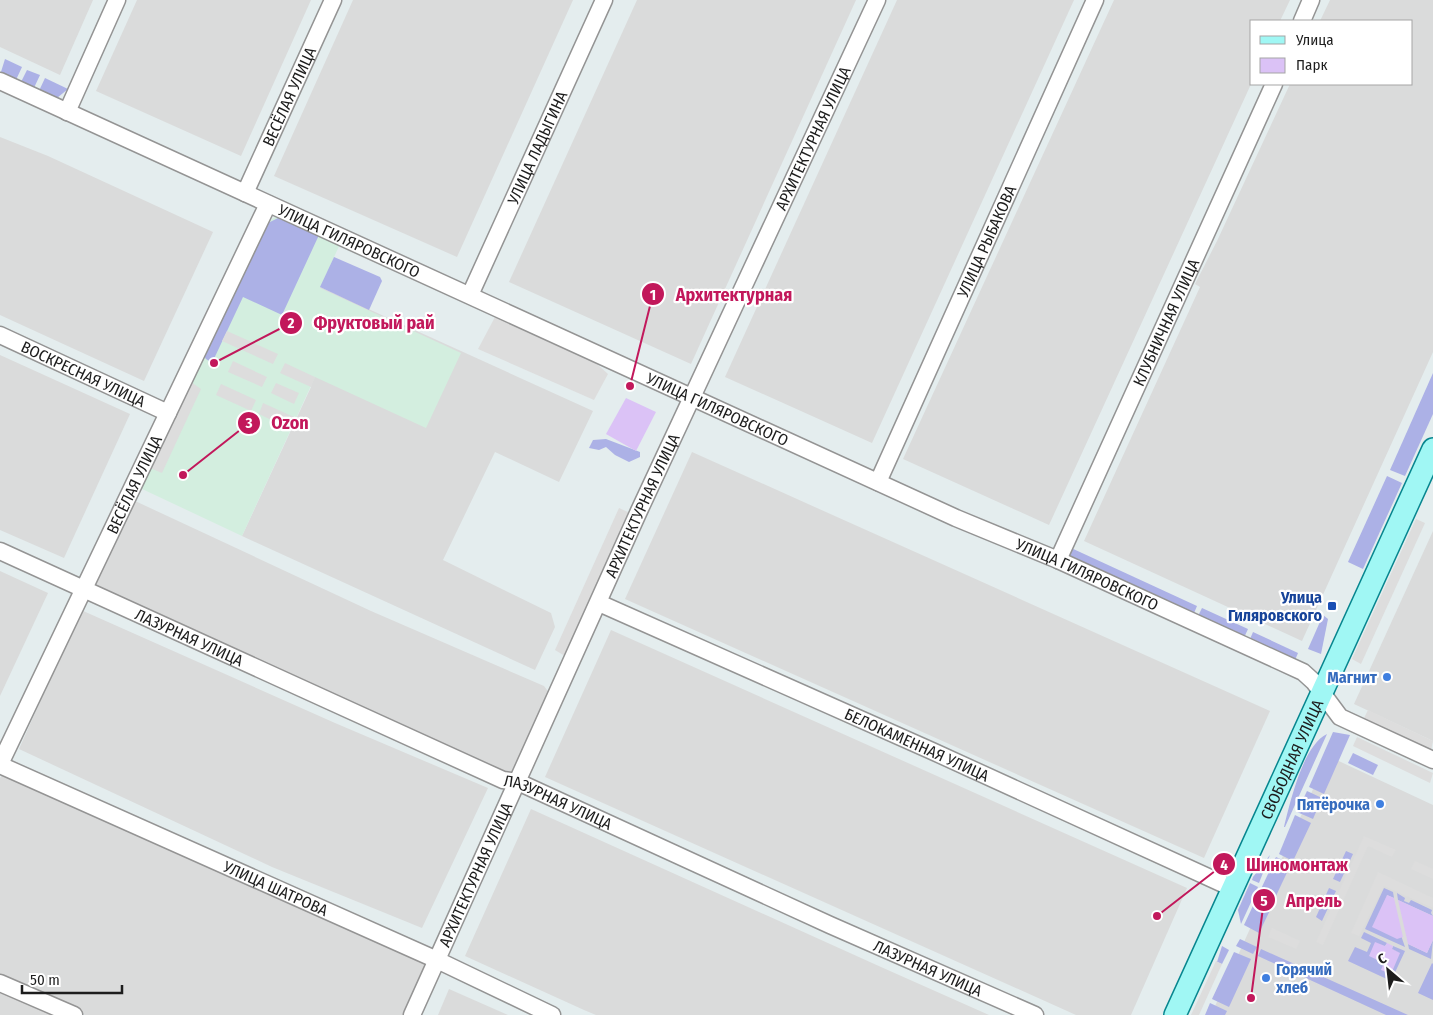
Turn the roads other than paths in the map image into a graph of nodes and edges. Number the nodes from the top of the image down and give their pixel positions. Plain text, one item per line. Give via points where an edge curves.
1 (117, 0) edge
2 (333, 0) edge
3 (604, 0) edge
4 (877, 0) edge
5 (1095, 0) edge
6 (1311, 0) edge
7 (1302, 20) edge
8 (0, 82) edge
9 (1274, 85) edge
10 (67, 112) junction
11 (245, 193) junction
12 (268, 204) junction
13 (470, 294) junction
14 (0, 335) edge
15 (692, 397) junction
16 (168, 412) junction
17 (1433, 449) edge
18 (878, 482) junction
19 (0, 551) edge
20 (1058, 560) junction
21 (83, 588) junction
22 (598, 603) junction
23 (1321, 692) junction
24 (1433, 760) edge
25 (0, 764) edge
26 (518, 782) junction
27 (1232, 888) junction
28 (436, 960) junction
29 (0, 983) edge
30 (74, 1015) edge
31 (412, 1015) edge
32 (552, 1015) edge
33 (1035, 1015) edge
34 (1175, 1015) edge

1 - 10 street
2 - 11 street, ВЕСЁЛАЯ УЛИЦА
3 - 13 street, УЛИЦА ЛАДЫГИНА
4 - 15 street, АРХИТЕКТУРНАЯ УЛИЦА
5 - 18 street, УЛИЦА РЫБАКОВА
6 - 7 street
8 - 10 street, УЛИЦА ГИЛЯРОВСКОГО
9 - 20 street, КЛУБНИЧНАЯ УЛИЦА
10 - 11 street, УЛИЦА ГИЛЯРОВСКОГО
11 - 12 street, УЛИЦА ГИЛЯРОВСКОГО
12 - 13 street, УЛИЦА ГИЛЯРОВСКОГО
12 - 16 street, ВЕСЁЛАЯ УЛИЦА
13 - 15 street, УЛИЦА ГИЛЯРОВСКОГО
14 - 16 street, ВОСКРЕСНАЯ УЛИЦА
15 - 18 street, УЛИЦА ГИЛЯРОВСКОГО
15 - 22 street, АРХИТЕКТУРНАЯ УЛИЦА
16 - 21 street, ВЕСЁЛАЯ УЛИЦА
17 - 23 main road, СВОБОДНАЯ УЛИЦА
18 - 20 street, УЛИЦА ГИЛЯРОВСКОГО
19 - 21 street, ЛАЗУРНАЯ УЛИЦА
20 - 23 street, УЛИЦА ГИЛЯРОВСКОГО via 1303,672
21 - 25 street, ВЕСЁЛАЯ УЛИЦА
21 - 26 street, ЛАЗУРНАЯ УЛИЦА via 503,780
22 - 26 street, АРХИТЕКТУРНАЯ УЛИЦА
22 - 27 street, БЕЛОКАМЕННАЯ УЛИЦА
23 - 24 street, УЛИЦА ГИЛЯРОВСКОГО via 1340,717
23 - 27 main road, СВОБОДНАЯ УЛИЦА
25 - 28 street, УЛИЦА ШАТРОВА
26 - 28 street, АРХИТЕКТУРНАЯ УЛИЦА
26 - 33 street, ЛАЗУРНАЯ УЛИЦА
27 - 34 main road, СВОБОДНАЯ УЛИЦА
28 - 31 street, АРХИТЕКТУРНАЯ УЛИЦА
28 - 32 street, УЛИЦА ШАТРОВА
29 - 30 street

